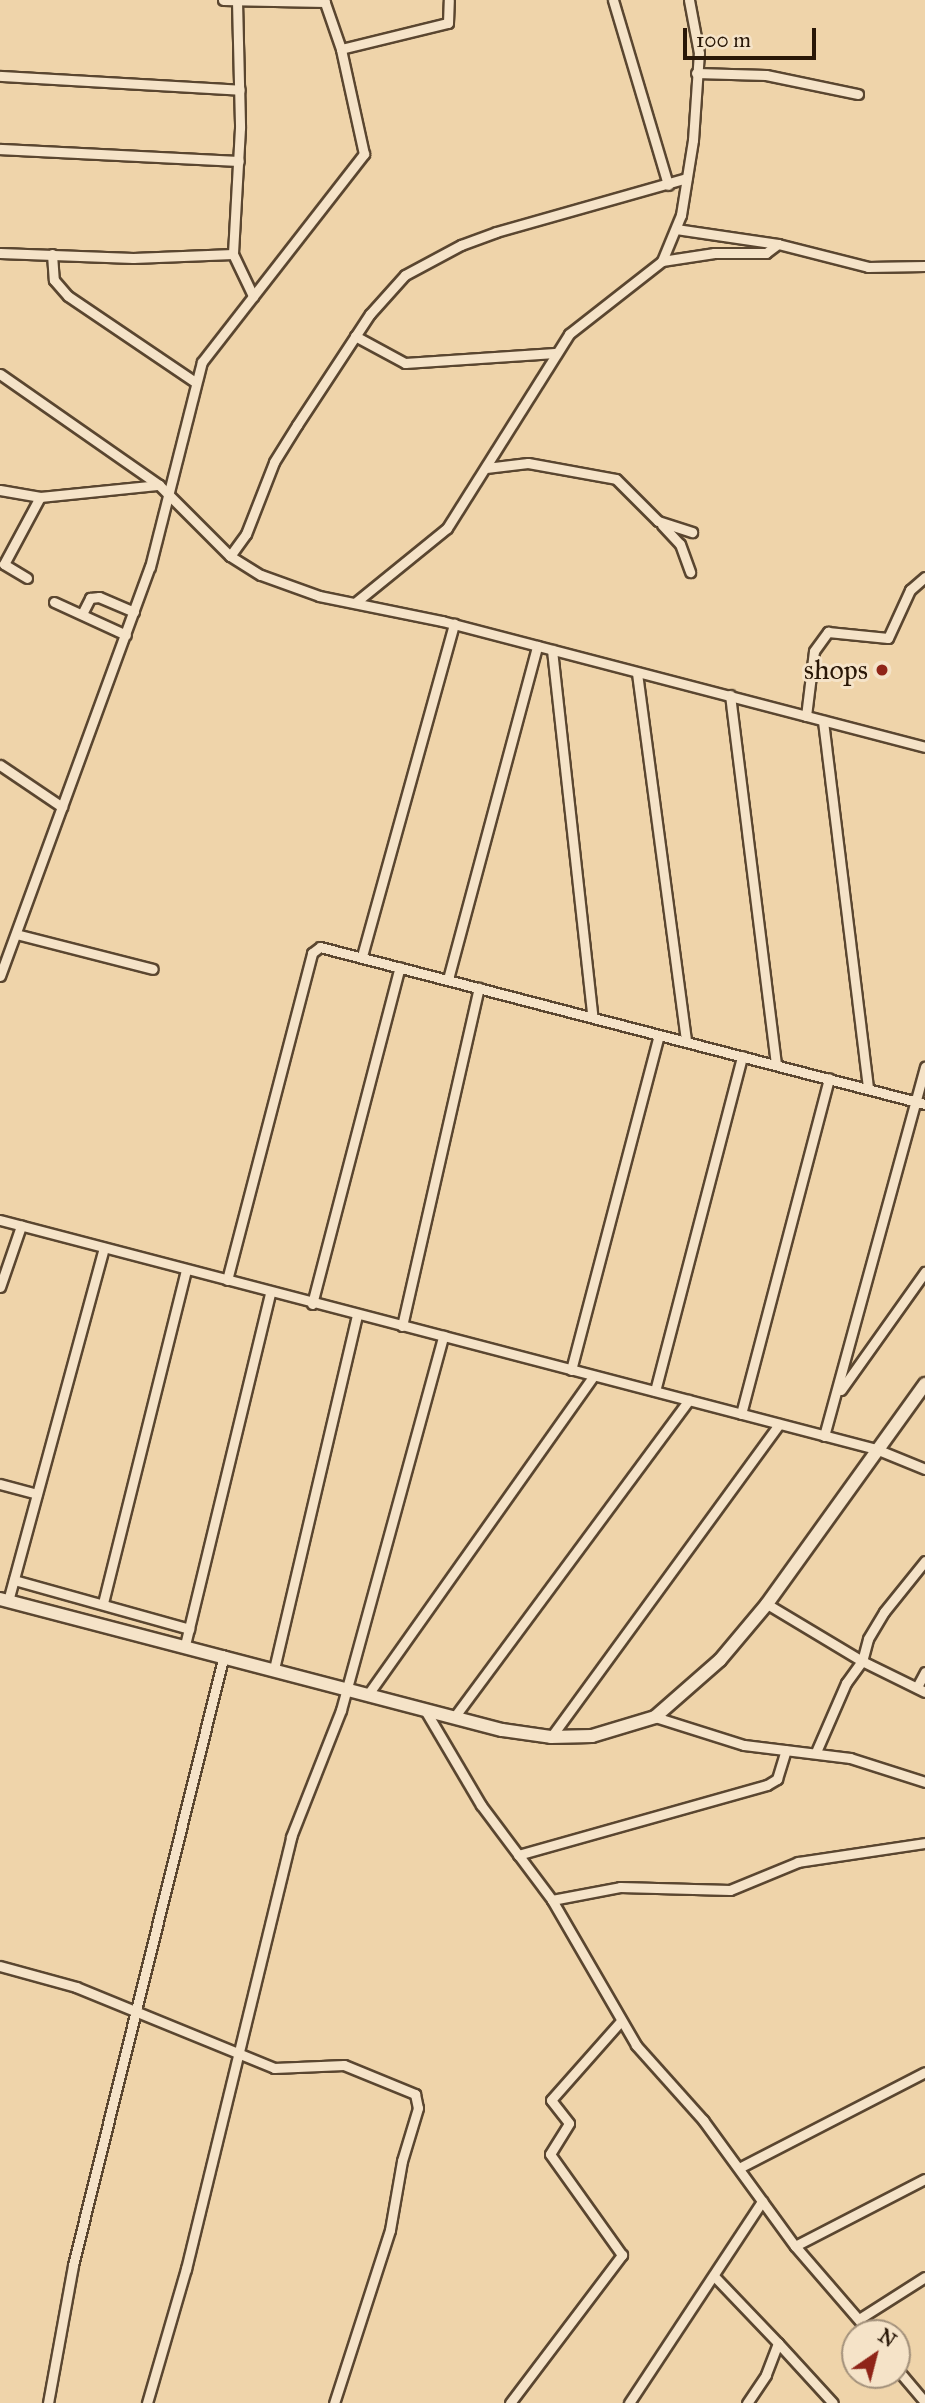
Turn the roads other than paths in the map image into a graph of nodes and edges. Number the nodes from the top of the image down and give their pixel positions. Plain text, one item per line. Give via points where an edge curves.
1 (223, 0) edge
2 (449, 0) edge
3 (614, 0) edge
4 (689, 0) edge
5 (237, 1) edge
6 (324, 1) edge
7 (341, 49) junction
8 (696, 73) junction
9 (0, 76) edge
10 (240, 90) junction
11 (858, 94) dead end
12 (0, 149) edge
13 (239, 161) junction
14 (687, 178) junction
15 (668, 185) junction
16 (676, 229) junction
17 (778, 244) junction
18 (0, 253) edge
19 (52, 254) junction
20 (233, 254) junction
21 (662, 261) junction
22 (925, 266) edge
23 (253, 296) junction
24 (355, 336) junction
25 (555, 353) junction
26 (0, 374) edge
27 (195, 382) junction
28 (486, 468) junction
29 (159, 485) junction
30 (0, 490) edge
31 (172, 495) junction
32 (40, 497) junction
33 (658, 521) junction
34 (692, 532) dead end
35 (230, 556) junction
36 (690, 572) dead end
37 (925, 577) edge
38 (27, 578) dead end
39 (356, 601) junction
40 (54, 602) dead end
41 (83, 612) junction
42 (134, 612) junction
43 (454, 624) junction
44 (126, 635) junction
45 (537, 646) junction
46 (552, 650) junction
47 (638, 673) junction
48 (730, 695) junction
49 (806, 716) junction
50 (823, 721) junction
51 (925, 747) edge
52 (0, 765) edge
53 (62, 807) junction
54 (16, 934) junction
55 (0, 942) edge
56 (10, 949) junction
57 (362, 956) junction
58 (400, 967) junction
59 (153, 969) dead end
60 (0, 976) edge
61 (449, 979) junction
62 (479, 988) junction
63 (592, 1014) junction
64 (659, 1035) junction
65 (686, 1040) junction
66 (742, 1056) junction
67 (776, 1063) junction
68 (925, 1067) edge
69 (829, 1077) junction
70 (868, 1087) junction
71 (921, 1103) edge
72 (0, 1220) edge
73 (21, 1226) junction
74 (104, 1248) junction
75 (186, 1271) junction
76 (925, 1272) edge
77 (227, 1280) junction
78 (0, 1287) edge
79 (271, 1294) junction
80 (312, 1304) junction
81 (357, 1315) junction
82 (402, 1326) junction
83 (443, 1336) junction
84 (571, 1370) junction
85 (593, 1377) junction
86 (925, 1384) edge
87 (655, 1391) junction
88 (838, 1395) junction
89 (689, 1400) junction
90 (741, 1414) junction
91 (779, 1424) junction
92 (824, 1436) junction
93 (876, 1449) junction
94 (925, 1469) edge
95 (0, 1484) edge
96 (37, 1494) junction
97 (925, 1561) edge
98 (14, 1580) junction
99 (3, 1600) edge
100 (103, 1603) junction
101 (767, 1604) junction
102 (189, 1629) junction
103 (185, 1645) junction
104 (224, 1655) junction
105 (862, 1661) junction
106 (274, 1669) junction
107 (925, 1672) edge
108 (348, 1686) junction
109 (921, 1689) edge
110 (369, 1693) junction
111 (425, 1710) junction
112 (454, 1716) junction
113 (655, 1717) junction
114 (551, 1737) junction
115 (786, 1749) junction
116 (816, 1752) junction
117 (925, 1782) edge
118 (925, 1843) edge
119 (517, 1855) junction
120 (552, 1900) junction
121 (0, 1966) edge
122 (134, 2010) junction
123 (621, 2021) junction
124 (236, 2054) junction
125 (925, 2072) edge
126 (739, 2168) junction
127 (925, 2179) edge
128 (762, 2201) junction
129 (795, 2246) junction
130 (714, 2276) junction
131 (925, 2277) edge
132 (859, 2319) joint
133 (778, 2343) junction
134 (911, 2386) edge
135 (925, 2402) edge
136 (48, 2403) edge
137 (147, 2403) edge
138 (334, 2403) edge
139 (510, 2403) edge
140 (629, 2403) edge
141 (747, 2403) edge
142 (833, 2403) edge

1 - 5 street
2 - 7 street via 448,23
3 - 15 street
4 - 8 street via 698,31
5 - 6 street
5 - 10 street
6 - 7 street
7 - 23 street via 364,154
8 - 11 street via 766,75
8 - 14 street
9 - 10 street
10 - 13 street
12 - 13 street
13 - 20 street
14 - 15 street
14 - 16 street
15 - 24 street via 595,202 460,245 405,275
16 - 17 street
16 - 21 street
17 - 21 street via 765,253 714,253
17 - 22 street via 868,267
18 - 19 street
19 - 20 street via 133,258
19 - 27 street via 54,280 68,296
20 - 23 street
21 - 25 street via 590,314
23 - 27 street via 212,346
24 - 25 street via 405,363
24 - 35 street via 274,463 250,524
25 - 28 street
26 - 29 street
27 - 31 street
28 - 33 street via 528,463 616,479
28 - 39 street via 447,528
29 - 31 street
29 - 32 street
30 - 32 street
31 - 35 street
31 - 42 street
32 - 38 street via 4,564
33 - 34 street
33 - 36 street via 676,537
35 - 39 street via 288,586
37 - 49 street via 910,590 888,638 828,632 814,651
39 - 43 street
40 - 41 street
41 - 42 street via 90,598 99,597
41 - 44 street
42 - 44 street
43 - 45 street
43 - 57 street
44 - 53 street
45 - 46 street
45 - 61 street
46 - 47 street
46 - 63 street
47 - 48 street
47 - 65 street
48 - 49 street
48 - 67 street
49 - 50 street
50 - 51 street
50 - 70 street
52 - 53 street
53 - 54 street
54 - 56 street
54 - 59 street
55 - 56 street
56 - 60 street
57 - 58 street
57 - 77 street via 320,947 312,953
58 - 61 street
58 - 80 street
61 - 62 street
62 - 63 street
62 - 82 street
63 - 64 street
64 - 65 street
64 - 84 street
65 - 66 street
66 - 67 street
66 - 87 street
67 - 69 street
68 - 71 street
69 - 70 street
69 - 90 street
70 - 71 street
71 - 88 street
72 - 73 street
73 - 74 street
73 - 78 street
74 - 75 street
74 - 96 street
75 - 77 street
75 - 100 street
76 - 88 street
77 - 79 street
79 - 80 street
79 - 102 street
80 - 81 street
81 - 82 street
81 - 106 street
82 - 83 street
83 - 84 street
83 - 108 street
84 - 85 street
85 - 87 street
85 - 110 street
86 - 93 street
87 - 89 street
88 - 92 street
89 - 90 street
89 - 112 street
90 - 91 street
91 - 92 street
91 - 114 street
92 - 93 street
93 - 94 street
93 - 101 street
95 - 96 street
96 - 98 street
97 - 105 street via 884,1612 868,1639
98 - 99 street
98 - 100 street
99 - 103 street
100 - 102 street
101 - 105 street
101 - 113 street via 711,1670
102 - 103 street
103 - 104 street
104 - 106 street
104 - 122 street
105 - 109 street
105 - 116 street via 846,1683
106 - 108 street
107 - 109 street
108 - 110 street
108 - 124 street via 291,1837
110 - 111 street
111 - 112 street
111 - 119 street via 450,1760
112 - 114 street
113 - 114 street via 592,1736
113 - 115 street via 744,1745
115 - 116 street
115 - 119 street via 777,1779 766,1786
116 - 117 street
118 - 120 street via 798,1862 730,1890 620,1887
119 - 120 street
120 - 123 street
121 - 122 street via 52,1979
122 - 124 street
122 - 136 street via 73,2265
123 - 126 street
123 - 139 street via 551,2100 569,2123 550,2154 622,2255
124 - 137 street via 186,2269
124 - 138 street via 274,2068 344,2065 397,2083 419,2101 390,2230
125 - 126 street
126 - 128 street
127 - 129 street
128 - 129 street
128 - 130 street
129 - 132 street
130 - 133 street
130 - 140 street
131 - 132 street
133 - 141 street via 766,2375
133 - 142 street
134 - 135 street

